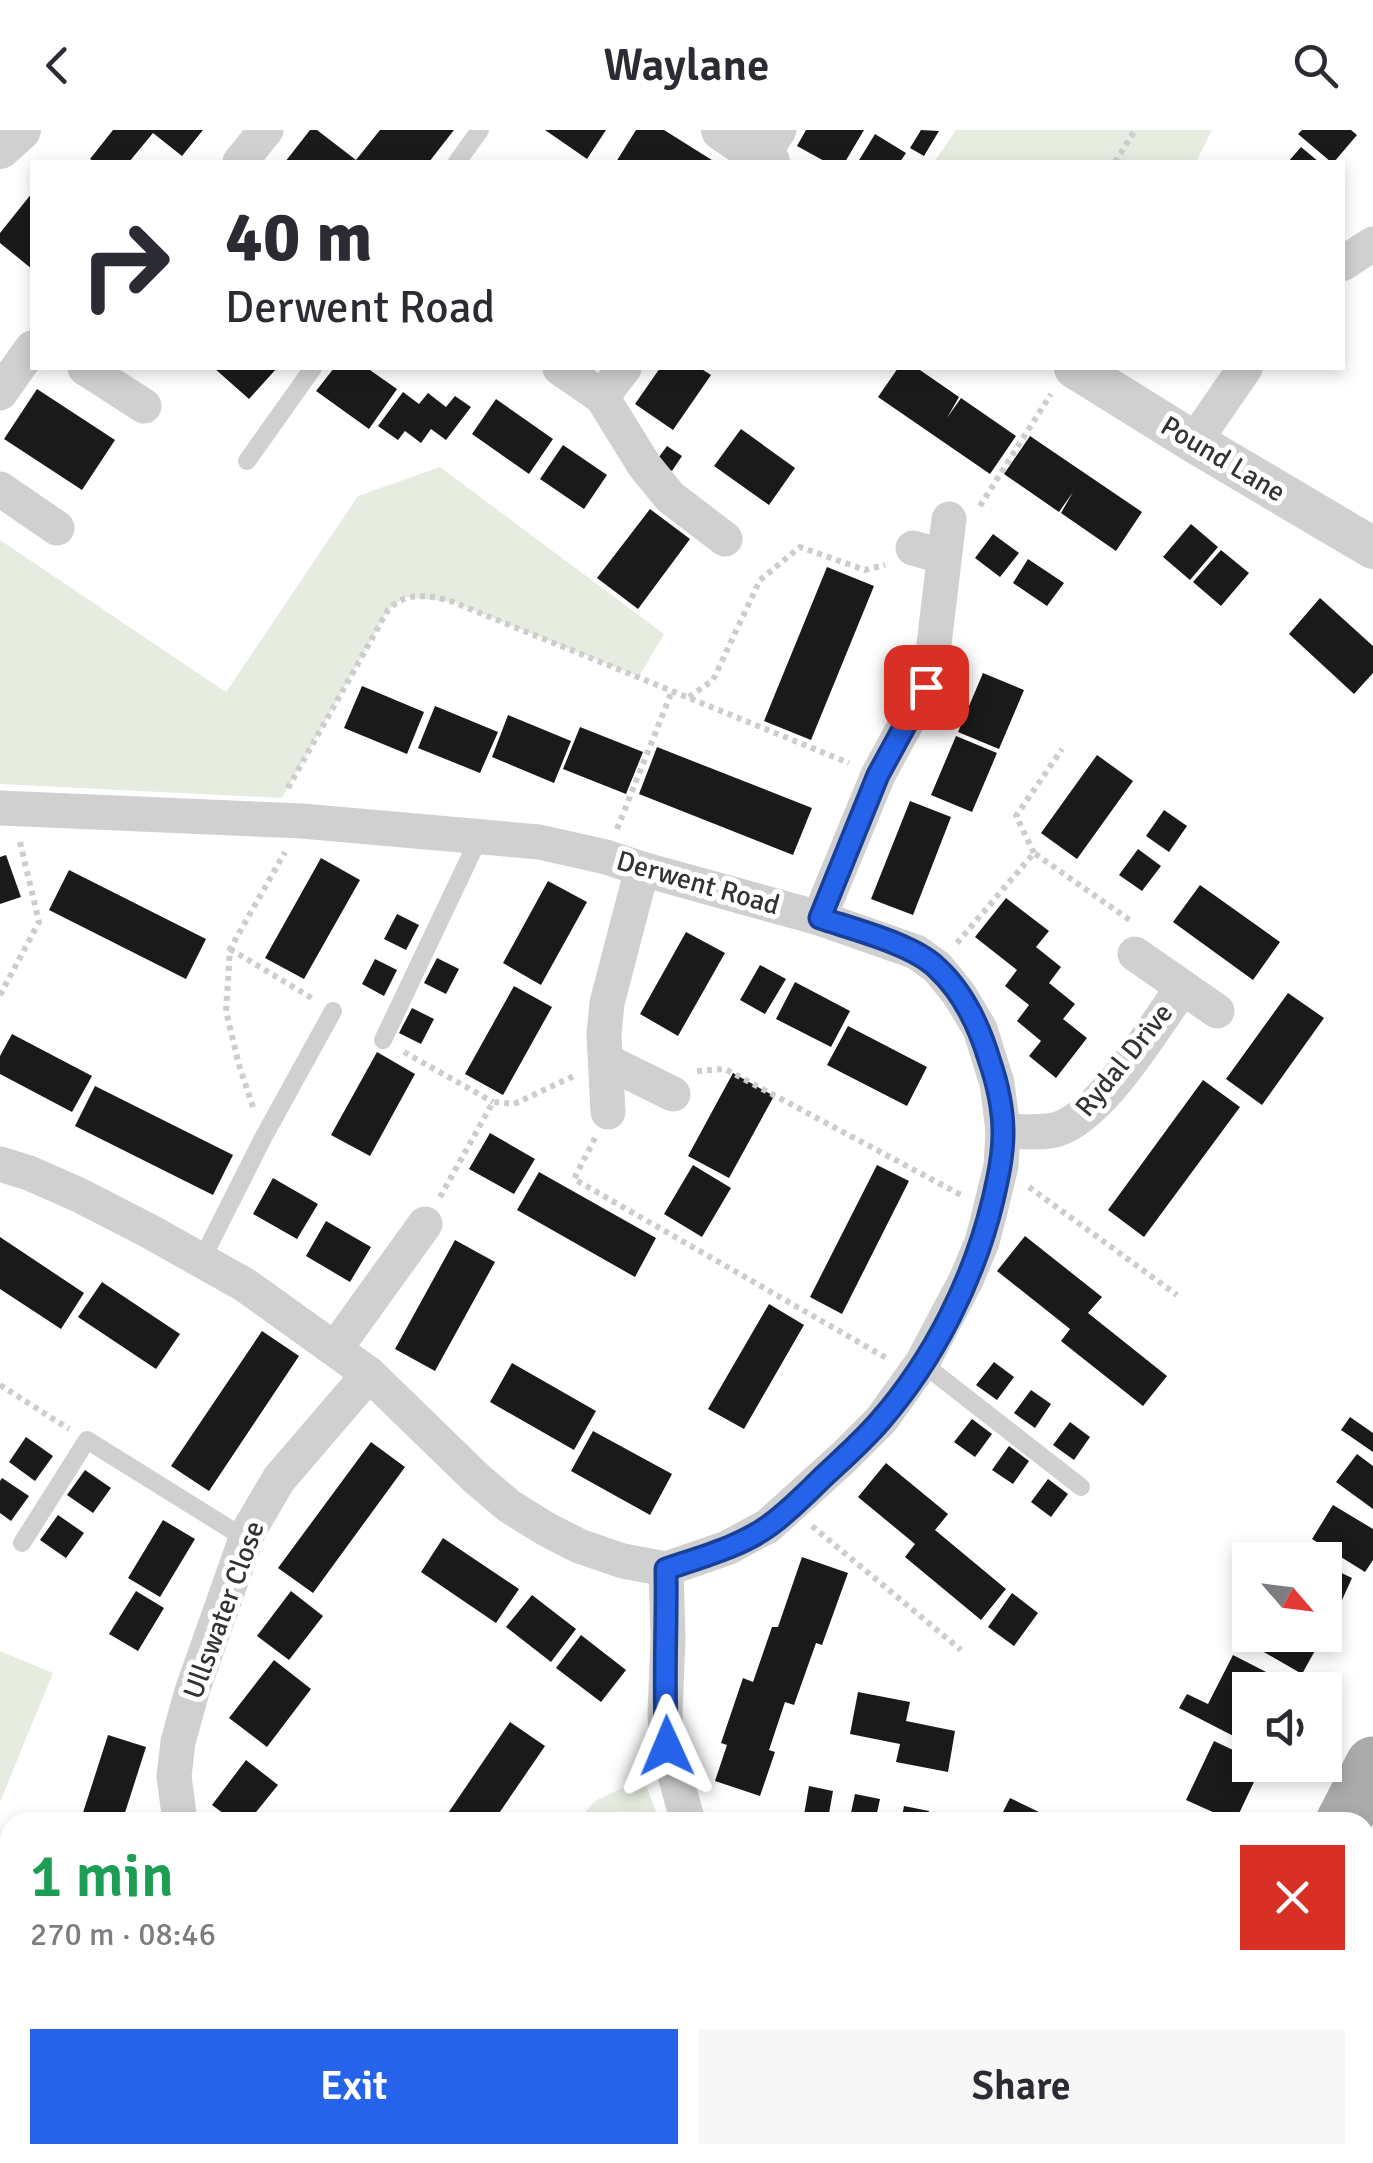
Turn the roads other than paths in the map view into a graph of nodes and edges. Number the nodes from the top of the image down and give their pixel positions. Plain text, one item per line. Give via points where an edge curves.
1 (20, 130) edge
2 (266, 130) edge
3 (480, 130) edge
4 (722, 130) edge
5 (0, 148) edge
6 (770, 150) edge
7 (242, 160) edge
8 (458, 160) edge
9 (1373, 244) edge
10 (1345, 262) edge
11 (30, 351) edge
12 (88, 370) edge
13 (312, 370) edge
14 (563, 370) edge
15 (622, 370) edge
16 (1244, 370) edge
17 (1066, 375) edge
18 (0, 393) edge
19 (602, 397) junction
20 (144, 406) dead end
21 (1194, 442) junction
22 (247, 461) dead end
23 (0, 489) edge
24 (960, 520) road end
25 (58, 528) dead end
26 (725, 539) dead end
27 (1373, 548) edge
28 (6, 809) edge
29 (479, 838) junction
30 (642, 870) junction
31 (820, 918) junction
32 (1135, 954) road end
33 (1182, 988) junction
34 (333, 1012) dead end
35 (1217, 1012) dead end
36 (383, 1040) dead end
37 (606, 1061) junction
38 (674, 1094) road end
39 (608, 1112) road end
40 (1003, 1131) junction
41 (0, 1164) edge
42 (425, 1224) road end
43 (202, 1261) junction
44 (335, 1350) junction
45 (918, 1368) junction
46 (369, 1374) junction
47 (1082, 1487) dead end
48 (246, 1539) junction
49 (22, 1544) dead end
50 (666, 1569) junction
51 (1373, 1764) edge
52 (179, 1812) edge
53 (685, 1812) edge
54 (1348, 1812) edge

1 - 5 street
2 - 7 street
3 - 8 lane
4 - 6 street
9 - 10 street
11 - 18 street
12 - 20 street
13 - 22 lane
14 - 19 street
15 - 19 street
16 - 21 street
17 - 21 street, Pound Lane
19 - 26 street via 656,481
21 - 27 street, Pound Lane
23 - 25 street
24 - 31 street via 917,556 932,661 926,687 878,775
28 - 29 street, Derwent Road via 286,821
29 - 30 street, Derwent Road via 539,842
29 - 36 lane
30 - 31 street, Derwent Road
30 - 37 street via 607,1003
31 - 40 street, Derwent Road via 916,952 936,966 980,1029
32 - 33 street, Rydal Drive
33 - 35 street, Rydal Drive
33 - 40 street, Rydal Drive via 1082,1117 1048,1131
34 - 43 lane
37 - 38 street
37 - 39 street
40 - 45 street, Derwent Road via 982,1242
41 - 43 street via 79,1195
42 - 44 street
43 - 44 street
44 - 46 street
45 - 47 lane
45 - 50 street, Derwent Road via 881,1420 768,1526
46 - 48 street, Ullswater Close via 279,1479
46 - 50 street via 508,1506 579,1546
48 - 49 lane via 87,1440
48 - 52 street, Ullswater Close via 178,1742
50 - 53 street via 667,1746
51 - 54 main road

